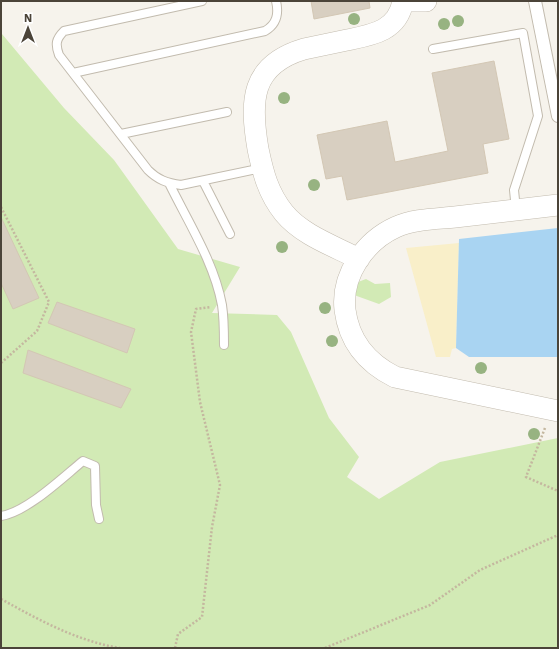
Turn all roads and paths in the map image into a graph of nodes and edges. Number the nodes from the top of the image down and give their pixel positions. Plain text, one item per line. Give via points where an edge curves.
1 (202, 1) edge
2 (276, 1) edge
3 (403, 1) edge
4 (409, 1) edge
5 (426, 1) edge
6 (535, 1) edge
7 (433, 49) dead end
8 (73, 73) junction
9 (227, 112) dead end
10 (558, 116) edge
11 (121, 134) junction
12 (262, 168) junction
13 (202, 181) junction
14 (169, 183) junction
15 (558, 205) edge
16 (1, 207) edge
17 (516, 210) junction
18 (230, 234) dead end
19 (359, 259) junction
20 (222, 305) junction
21 (224, 345) dead end
22 (1, 363) edge
23 (553, 416) edge
24 (558, 491) edge
25 (1, 516) edge
26 (99, 519) dead end
27 (558, 535) edge
28 (1, 599) edge
29 (120, 648) edge
30 (175, 648) edge
31 (325, 648) edge

1 - 8 lane via 64,31 57,38 56,46
2 - 8 lane via 276,19 265,31
3 - 12 street via 395,22 381,32 292,53 262,78 253,102 253,115
4 - 5 street
6 - 10 street
7 - 17 lane via 523,33 538,116 514,190
8 - 11 lane
9 - 11 lane
11 - 14 lane via 148,170 155,177
12 - 13 lane
12 - 19 street via 267,187 285,214 308,232
13 - 14 lane via 181,185
13 - 18 lane
14 - 20 lane via 211,267
15 - 17 street
16 - 22 path via 49,302 37,331
17 - 19 street via 409,223 385,233 369,245
19 - 23 street via 352,270 345,293 346,319 356,343 372,363 395,377
20 - 21 lane
20 - 30 path via 196,309 191,332 200,402 220,485 212,527 202,618 178,634
23 - 24 path via 526,477
25 - 26 lane via 39,497 82,461 95,466
27 - 31 path via 480,570 430,605
28 - 29 path via 46,624 104,645

